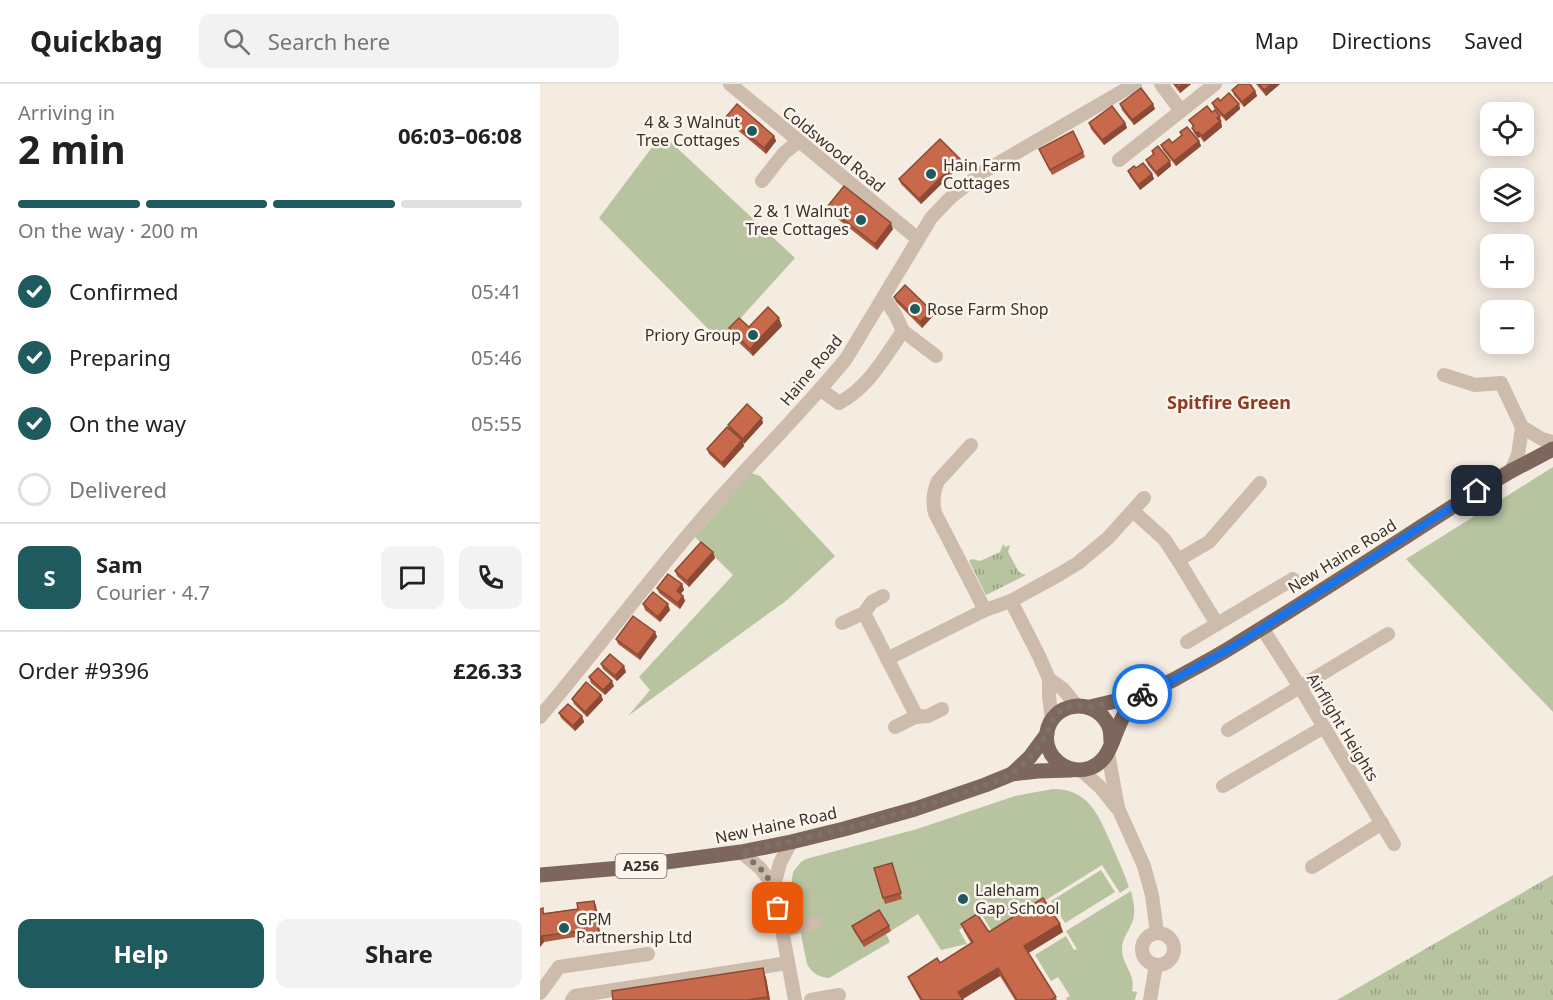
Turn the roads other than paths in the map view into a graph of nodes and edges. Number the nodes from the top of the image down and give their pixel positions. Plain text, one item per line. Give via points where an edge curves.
1 (730, 84) edge
2 (1135, 84) edge
3 (1161, 84) edge
4 (1215, 84) edge
5 (1181, 111) junction
6 (799, 141) junction
7 (1119, 160) dead end
8 (762, 181) dead end
9 (918, 239) junction
10 (884, 298) junction
11 (903, 331) junction
12 (936, 356) dead end
13 (1444, 375) dead end
14 (820, 389) junction
15 (1522, 427) junction
16 (1553, 442) edge
17 (971, 445) dead end
18 (1553, 449) edge
19 (1511, 471) junction
20 (1260, 483) dead end
21 (1144, 498) dead end
22 (1133, 511) junction
23 (1178, 560) junction
24 (1293, 579) dead end
25 (883, 596) dead end
26 (1011, 601) junction
27 (985, 610) junction
28 (864, 613) junction
29 (842, 623) dead end
30 (1217, 624) junction
31 (1262, 628) junction
32 (1388, 634) dead end
33 (1187, 642) dead end
34 (887, 659) junction
35 (1049, 679) junction
36 (1300, 687) junction
37 (1150, 693) junction
38 (1083, 706) junction
39 (942, 709) dead end
40 (540, 717) edge
41 (917, 717) junction
42 (1049, 727) junction
43 (1324, 727) junction
44 (895, 728) dead end
45 (1228, 730) dead end
46 (1109, 748) junction
47 (1077, 770) junction
48 (1012, 774) junction
49 (1223, 786) dead end
50 (1118, 808) junction
51 (1382, 824) junction
52 (791, 842) junction
53 (1394, 844) dead end
54 (741, 852) junction
55 (1312, 867) dead end
56 (540, 875) edge
57 (774, 886) junction
58 (816, 923) dead end
59 (782, 930) junction
60 (1157, 933) junction
61 (648, 954) dead end
62 (788, 963) junction
63 (1156, 965) junction
64 (540, 993) edge
65 (835, 995) dead end
66 (572, 1000) edge
67 (795, 1000) edge
68 (811, 1000) edge
69 (1150, 1000) edge

1 - 6 street, Coldswood Road
2 - 9 street, Haine Road via 969,181 931,218
3 - 5 street
4 - 5 street
5 - 7 street
6 - 8 street
6 - 9 street, Coldswood Road
9 - 10 street, Haine Road
10 - 11 street
10 - 14 street, Haine Road via 846,359
11 - 12 street
11 - 14 street via 851,397 838,403
13 - 15 street via 1475,385 1501,383
14 - 40 street, Haine Road via 699,522
15 - 16 street
15 - 19 street
17 - 27 street via 938,481 933,500 935,513
18 - 19 main road, New Haine Road
19 - 31 main road, New Haine Road
20 - 23 street via 1209,542
21 - 22 street
22 - 23 street via 1164,539
22 - 26 street via 1078,563
23 - 30 street
24 - 30 street
25 - 28 street
26 - 27 street
26 - 35 street
27 - 34 street
28 - 29 street
28 - 34 street
30 - 33 street
31 - 36 street, Airflight Heights
31 - 37 main road, New Haine Road
32 - 36 street
34 - 41 street
35 - 38 street
35 - 42 street
36 - 43 street, Airflight Heights
36 - 45 street
37 - 38 main road, New Haine Road
37 - 46 main road, New Haine Road via 1126,712
38 - 42 main road, New Haine Road via 1059,712
38 - 46 main road via 1100,712 1107,721 1111,731
39 - 41 street
41 - 44 street
42 - 47 main road via 1050,753 1064,767
42 - 48 main road, New Haine Road / A256 via 1030,756
43 - 49 street
43 - 51 street, Airflight Heights
46 - 47 main road, New Haine Road via 1101,762
46 - 50 street
47 - 48 main road, New Haine Road / A256
47 - 50 street via 1100,787
48 - 52 main road, New Haine Road / A256 via 915,809
50 - 60 street via 1144,866
51 - 53 street, Airflight Heights
51 - 55 street
52 - 54 main road, New Haine Road / A256
52 - 57 street
54 - 56 main road, New Haine Road / A256
54 - 57 street
57 - 59 street
58 - 59 street
59 - 62 street
60 - 63 street via 1148,937 1142,951
60 - 63 street via 1171,939 1174,949 1167,963
61 - 64 street via 559,967
62 - 66 street via 574,996
62 - 67 street
63 - 69 street
65 - 68 street

